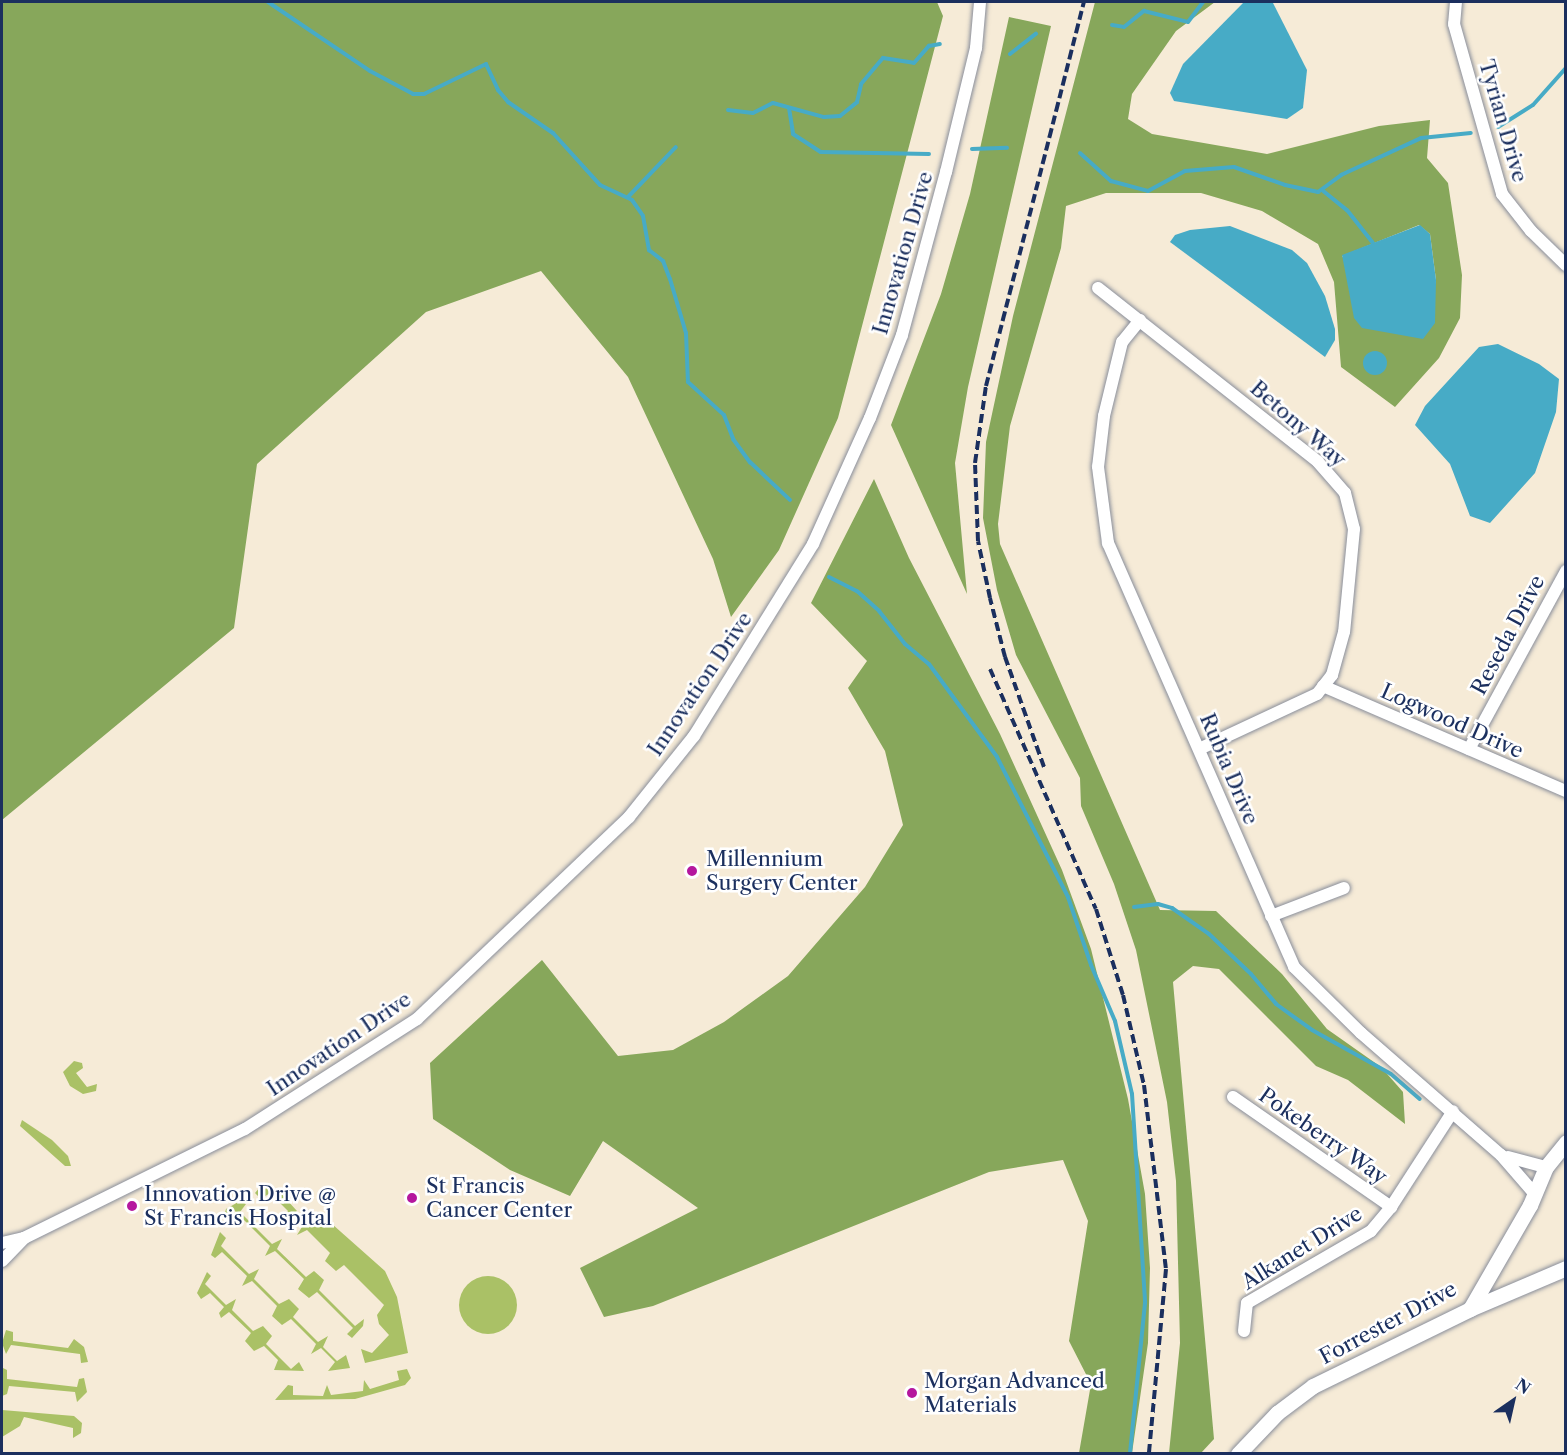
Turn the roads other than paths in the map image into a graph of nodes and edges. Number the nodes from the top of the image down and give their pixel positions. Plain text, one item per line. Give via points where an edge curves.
1 (980, 2) edge
2 (1456, 2) edge
3 (1566, 265) edge
4 (1098, 288) dead end
5 (1140, 320) junction
6 (1566, 571) edge
7 (1323, 686) junction
8 (1199, 749) junction
9 (1469, 750) junction
10 (1566, 791) edge
11 (1344, 888) dead end
12 (1271, 916) junction
13 (1233, 1096) dead end
14 (1453, 1111) junction
15 (1565, 1143) edge
16 (1501, 1155) junction
17 (1546, 1167) junction
18 (1532, 1198) junction
19 (1391, 1207) junction
20 (24, 1238) junction
21 (2, 1243) edge
22 (2, 1262) edge
23 (1566, 1268) edge
24 (1470, 1308) junction
25 (1244, 1331) dead end
26 (1238, 1454) edge

1 - 20 street, Innovation Drive via 976,48 946,172 902,335 870,418 813,544 694,736 629,817 417,1019 245,1129
2 - 3 street, Tyrian Drive via 1454,24 1502,194 1531,231
4 - 5 street, Betony Way
5 - 7 street, Betony Way via 1318,462 1345,494 1353,529 1344,632 1332,675
5 - 8 street, Rubia Drive via 1122,342 1104,416 1098,467 1108,543
6 - 9 street, Reseda Drive
7 - 8 street, Betony Way via 1317,694
7 - 9 street, Logwood Drive
8 - 12 street, Rubia Drive
9 - 10 street, Logwood Drive
11 - 12 street
12 - 14 street, Rubia Drive via 1294,967 1361,1033
13 - 19 street, Pokeberry Way
14 - 16 street, Rubia Drive
14 - 19 street, Alkanet Drive
15 - 17 street, Forrester Drive
15 - 18 street, Forrester Drive via 1541,1195
16 - 17 street, Rubia Drive
16 - 18 street, Rubia Drive
17 - 18 street, Forrester Drive
18 - 24 street, Forrester Drive
19 - 25 street, Alkanet Drive via 1371,1231 1246,1303
20 - 21 street, Innovation Drive
20 - 22 street, Innovation Drive
23 - 24 street
24 - 26 street, Forrester Drive via 1312,1386 1277,1413

